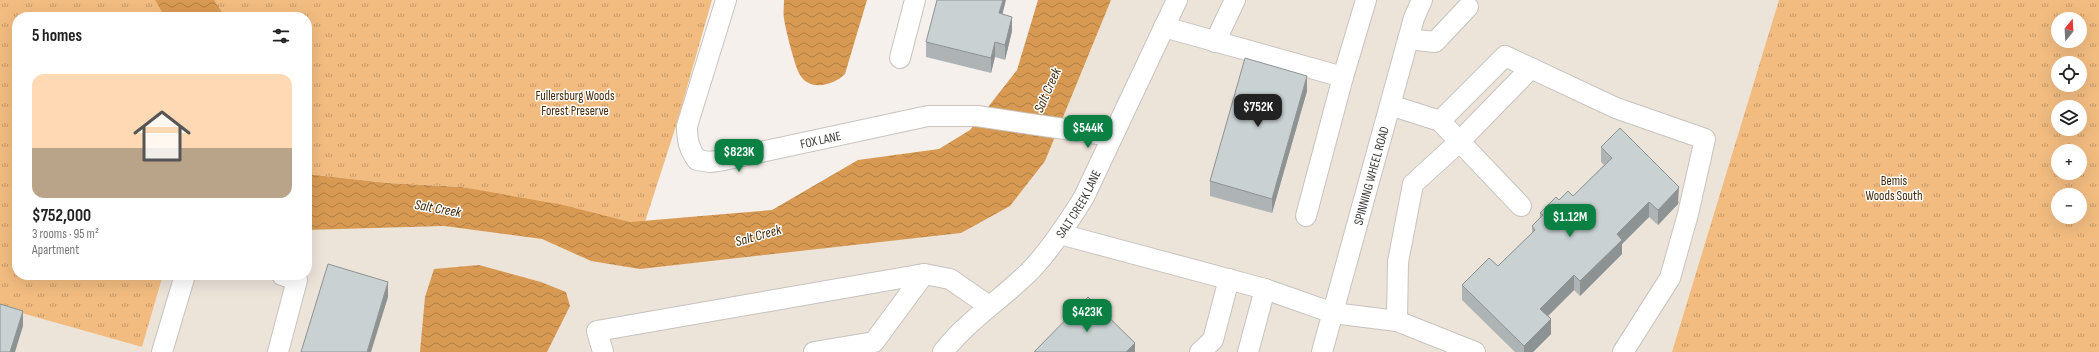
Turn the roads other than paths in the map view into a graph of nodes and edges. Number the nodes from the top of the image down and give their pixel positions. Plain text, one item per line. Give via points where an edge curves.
1 (726, 0) edge
2 (915, 0) edge
3 (1177, 0) edge
4 (1234, 0) edge
5 (1366, 0) edge
6 (1422, 0) edge
7 (1468, 7) dead end
8 (1164, 27) junction
9 (1408, 38) junction
10 (1215, 42) junction
11 (900, 58) dead end
12 (1531, 68) junction
13 (1343, 77) junction
14 (1390, 105) junction
15 (1440, 122) junction
16 (1112, 136) junction
17 (1459, 142) junction
18 (1521, 206) dead end
19 (1306, 216) dead end
20 (1060, 234) junction
21 (924, 274) junction
22 (1229, 279) junction
23 (184, 280) edge
24 (290, 280) edge
25 (1265, 289) junction
26 (989, 306) junction
27 (1333, 313) junction
28 (1397, 322) junction
29 (162, 352) edge
30 (278, 352) edge
31 (603, 352) edge
32 (814, 352) edge
33 (942, 352) edge
34 (1200, 352) edge
35 (1248, 352) edge
36 (1322, 352) edge
37 (1475, 352) edge
38 (1623, 352) edge

1 - 16 street, FOX LANE via 687,126 688,145 697,160 724,160 928,116 977,116
2 - 11 street
3 - 8 street, SALT CREEK LANE
4 - 10 street
5 - 13 street
6 - 9 street, SPINNING WHEEL ROAD
7 - 9 street via 1435,42
8 - 10 street
8 - 16 street, SALT CREEK LANE
9 - 14 street, SPINNING WHEEL ROAD
10 - 13 street
12 - 15 street via 1505,56
12 - 17 street
12 - 38 street via 1616,108 1705,139 1670,278
13 - 19 street
14 - 15 street
14 - 27 street, SPINNING WHEEL ROAD
15 - 17 street
16 - 20 street, SALT CREEK LANE via 1084,197
17 - 18 street
17 - 28 street via 1413,184 1398,262
20 - 22 street
20 - 26 street, SALT CREEK LANE via 1029,271
21 - 26 street via 950,279
21 - 31 street via 597,332
21 - 32 street via 874,342
22 - 25 street
22 - 34 street via 1213,340
23 - 29 street
24 - 30 street
25 - 27 street
25 - 35 street
26 - 33 street, SALT CREEK LANE
27 - 28 street
27 - 36 street, SPINNING WHEEL ROAD
28 - 37 street

